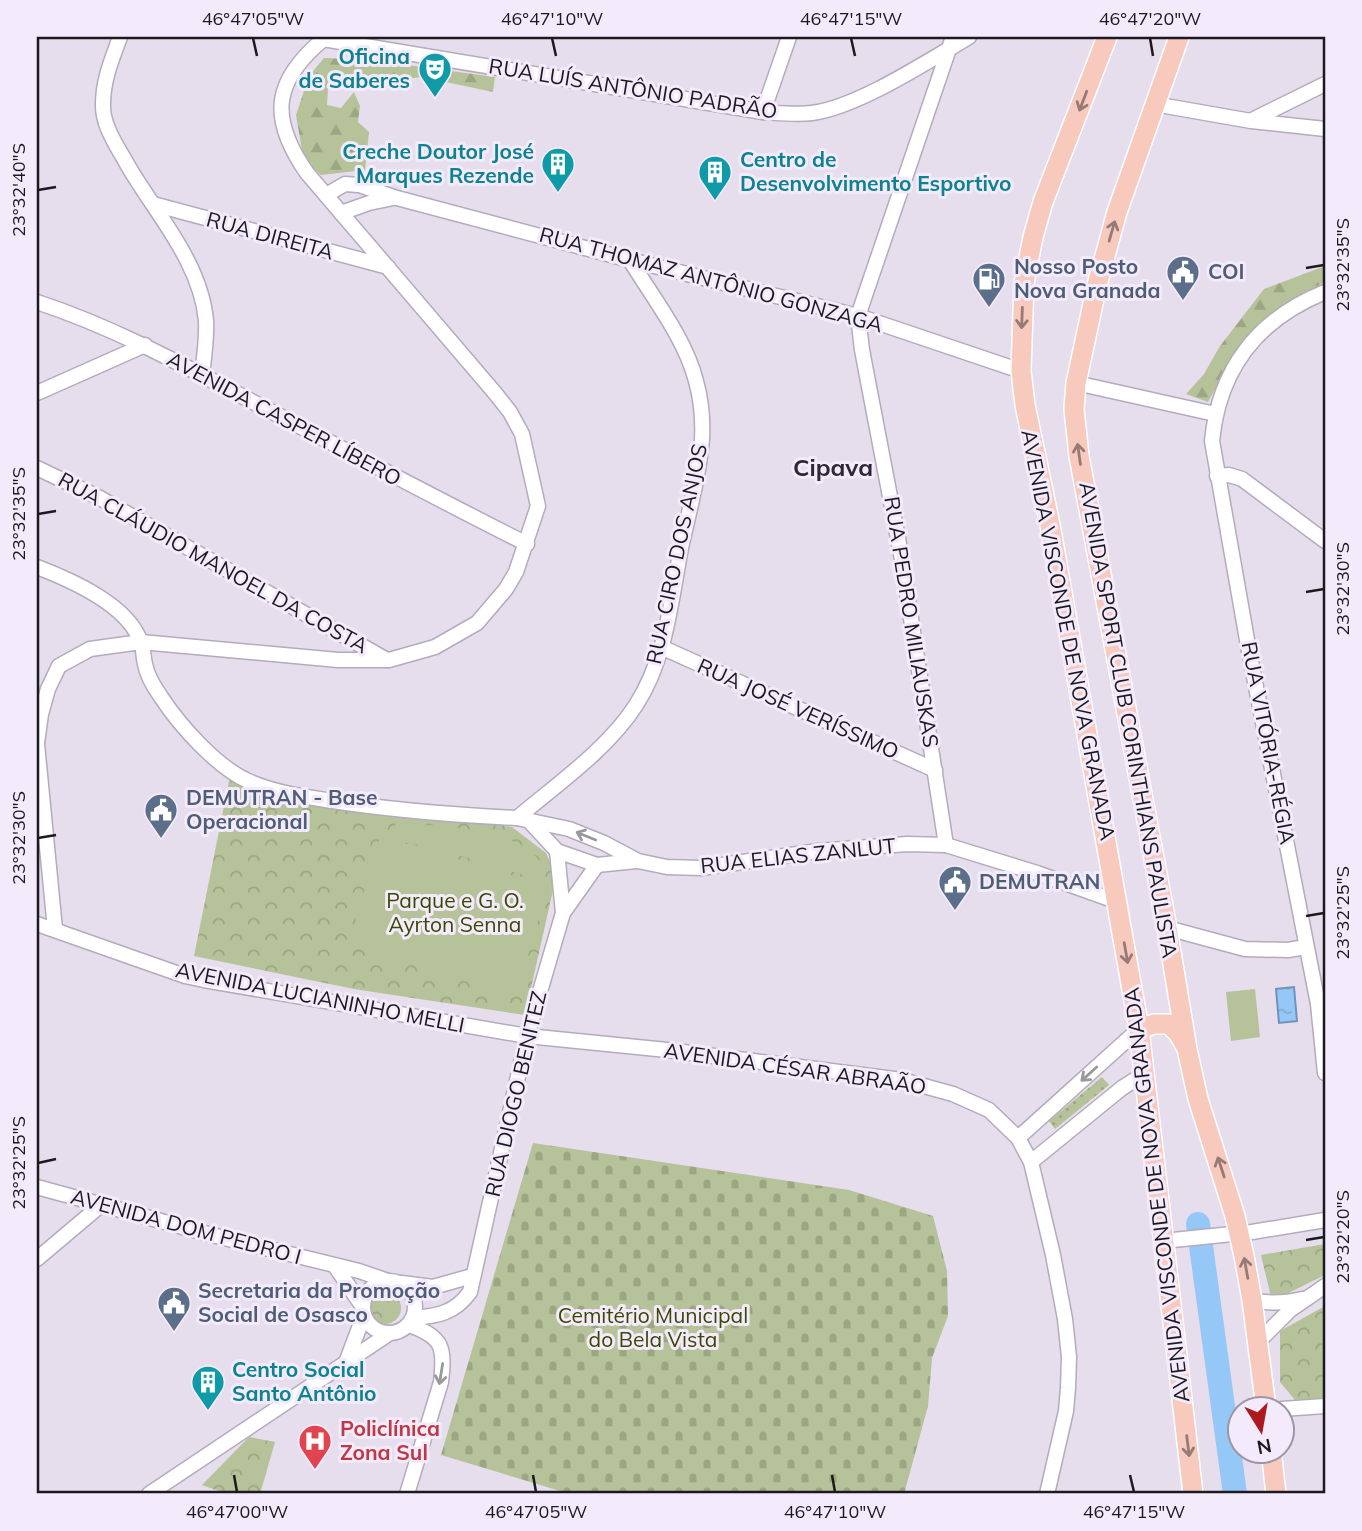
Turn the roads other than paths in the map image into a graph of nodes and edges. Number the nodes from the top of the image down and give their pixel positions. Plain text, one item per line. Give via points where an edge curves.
1 (120, 37) edge
2 (789, 37) edge
3 (969, 37) edge
4 (1107, 37) edge
5 (1179, 37) edge
6 (325, 38) edge
7 (951, 43) edge
8 (1325, 83) edge
9 (1154, 104) junction
10 (763, 113) junction
11 (1251, 121) junction
12 (1325, 129) edge
13 (326, 195) junction
14 (397, 198) junction
15 (153, 204) junction
16 (341, 213) junction
17 (630, 260) junction
18 (388, 268) junction
19 (1325, 292) edge
20 (37, 302) edge
21 (858, 316) junction
22 (145, 345) junction
23 (1021, 371) junction
24 (202, 375) junction
25 (1076, 383) junction
26 (37, 393) edge
27 (1215, 414) junction
28 (37, 468) edge
29 (1217, 476) junction
30 (1325, 541) edge
31 (527, 544) junction
32 (37, 567) edge
33 (141, 642) junction
34 (662, 648) junction
35 (388, 660) junction
36 (37, 743) edge
37 (935, 770) junction
38 (517, 818) junction
39 (531, 823) junction
40 (946, 845) junction
41 (557, 851) junction
42 (638, 861) junction
43 (597, 865) junction
44 (1118, 902) junction
45 (563, 914) junction
46 (37, 924) edge
47 (1167, 928) junction
48 (55, 929) junction
49 (1306, 947) junction
50 (1139, 1029) junction
51 (527, 1036) junction
52 (1187, 1049) junction
53 (1325, 1073) edge
54 (1144, 1074) junction
55 (1018, 1138) junction
56 (1031, 1162) junction
57 (37, 1187) edge
58 (101, 1205) junction
59 (1325, 1220) edge
60 (1236, 1233) junction
61 (1168, 1240) junction
62 (37, 1259) edge
63 (335, 1265) junction
64 (472, 1276) junction
65 (394, 1282) junction
66 (1325, 1286) edge
67 (1307, 1298) junction
68 (1252, 1300) junction
69 (364, 1311) junction
70 (411, 1321) junction
71 (390, 1334) junction
72 (1257, 1343) junction
73 (347, 1360) junction
74 (1264, 1394) edge
75 (1325, 1406) edge
76 (1296, 1408) edge
77 (1273, 1464) edge
78 (153, 1491) edge
79 (173, 1494) edge
80 (407, 1494) edge
81 (1047, 1494) edge
82 (1193, 1494) edge
83 (1276, 1494) edge

1 - 15 street via 106,77 104,114 114,140
2 - 10 street
3 - 7 street, RUA LUÍS ANTÔNIO PADRÃO
4 -> 23 main road, AVENIDA VISCONDE DE NOVA GRANADA via 1033,237 1024,283
5 - 9 main road, AVENIDA SPORT CLUB CORINTHIANS PAULISTA
6 - 10 street, RUA LUÍS ANTÔNIO PADRÃO
6 - 13 street via 302,59 288,81 281,124 298,160
7 - 10 street, RUA LUÍS ANTÔNIO PADRÃO via 838,107 813,113
7 - 21 street
8 - 11 street
9 - 11 street
25 -> 9 main road, AVENIDA SPORT CLUB CORINTHIANS PAULISTA via 1107,248
11 - 12 street
13 - 14 street, RUA THOMAZ ANTÔNIO GONZAGA via 352,184
13 - 16 street
14 - 16 street, RUA THOMAZ ANTÔNIO GONZAGA
14 - 17 street, RUA THOMAZ ANTÔNIO GONZAGA
15 - 18 street, RUA DIREITA
15 - 24 street via 196,280 206,320
16 - 18 street
17 - 21 street, RUA THOMAZ ANTÔNIO GONZAGA
17 - 34 street, RUA CIRO DOS ANJOS via 690,361 702,419 691,505
18 - 31 street via 495,393 522,434 538,506
19 - 27 street, RUA VITÓRIA-RÉGIA via 1292,307 1260,334 1234,365
20 - 22 street, AVENIDA CASPER LÍBERO
21 - 23 street, RUA THOMAZ ANTÔNIO GONZAGA
21 - 37 street, RUA PEDRO MILIAUSKAS
22 - 24 street, AVENIDA CASPER LÍBERO
22 - 26 street
23 - 44 main road, AVENIDA VISCONDE DE NOVA GRANADA
24 - 31 street, AVENIDA CASPER LÍBERO
25 - 27 street
47 -> 25 main road, AVENIDA SPORT CLUB CORINTHIANS PAULISTA via 1079,456
27 - 29 street, RUA VITÓRIA-RÉGIA via 1212,441
28 - 35 street, RUA CLÁUDIO MANOEL DA COSTA via 98,496
29 - 30 street via 1242,479
29 - 49 street, RUA VITÓRIA-RÉGIA
31 - 35 street via 506,589 477,623 435,647
32 - 33 street via 112,605 130,621
33 - 35 street via 338,660
33 - 36 street via 90,649 59,666 47,689
33 - 38 street via 152,684 171,712 226,767 248,781 282,792 381,809
34 - 37 street, RUA JOSÉ VERÍSSIMO
34 - 38 street, RUA CIRO DOS ANJOS via 636,706 623,723
36 - 48 street
37 - 40 street, RUA PEDRO MILIAUSKAS
38 - 39 street, RUA ELIAS ZANLUT
39 - 41 street, RUA ELIAS ZANLUT
42 -> 39 street, RUA ELIAS ZANLUT via 569,829
40 - 42 street, RUA ELIAS ZANLUT via 818,851 701,868
40 - 44 street, RUA ELIAS ZANLUT
41 - 43 street, RUA ELIAS ZANLUT
41 - 45 street, RUA DIOGO BENITEZ
42 - 43 street, RUA ELIAS ZANLUT
43 - 45 street, RUA DIOGO BENITEZ
44 -> 50 main road, AVENIDA VISCONDE DE NOVA GRANADA
45 - 51 street, RUA DIOGO BENITEZ
46 - 48 street, AVENIDA LUCIANINHO MELLI
47 - 49 street via 1245,949
47 - 52 main road, AVENIDA SPORT CLUB CORINTHIANS PAULISTA
48 - 51 street, AVENIDA LUCIANINHO MELLI via 185,976
49 - 53 street, RUA VITÓRIA-RÉGIA
50 - 52 main road via 1169,1024
50 - 54 main road, AVENIDA VISCONDE DE NOVA GRANADA
50 -> 55 street
51 - 55 street, AVENIDA CÉSAR ABRAÃO via 902,1080 975,1102
51 - 64 street, RUA DIOGO BENITEZ
60 -> 52 main road, AVENIDA SPORT CLUB CORINTHIANS PAULISTA
54 - 56 street
54 - 61 main road, AVENIDA VISCONDE DE NOVA GRANADA
55 - 56 street, AVENIDA CÉSAR ABRAÃO
56 - 81 street, AVENIDA CÉSAR ABRAÃO via 1053,1255 1069,1357 1066,1411
57 - 58 street, AVENIDA DOM PEDRO I
58 - 62 street
58 - 63 street, AVENIDA DOM PEDRO I
59 - 60 street
60 - 61 street
68 -> 60 main road, AVENIDA SPORT CLUB CORINTHIANS PAULISTA
61 -> 82 main road, AVENIDA VISCONDE DE NOVA GRANADA
63 - 65 street, AVENIDA DOM PEDRO I
63 - 69 street
64 - 65 street via 433,1287
64 - 70 street, RUA DIOGO BENITEZ via 470,1292 458,1306
65 - 69 street via 374,1286
65 - 70 street via 413,1295
66 - 67 street
67 - 68 street via 1284,1303
67 - 72 street
68 - 72 main road, AVENIDA SPORT CLUB CORINTHIANS PAULISTA
69 - 71 street via 374,1328
69 - 73 street
70 - 71 street
70 -> 80 street via 436,1339 443,1363
71 - 73 street
72 - 74 main road, AVENIDA SPORT CLUB CORINTHIANS PAULISTA
73 - 78 street
75 - 76 street
77 - 83 main road
78 - 79 street

